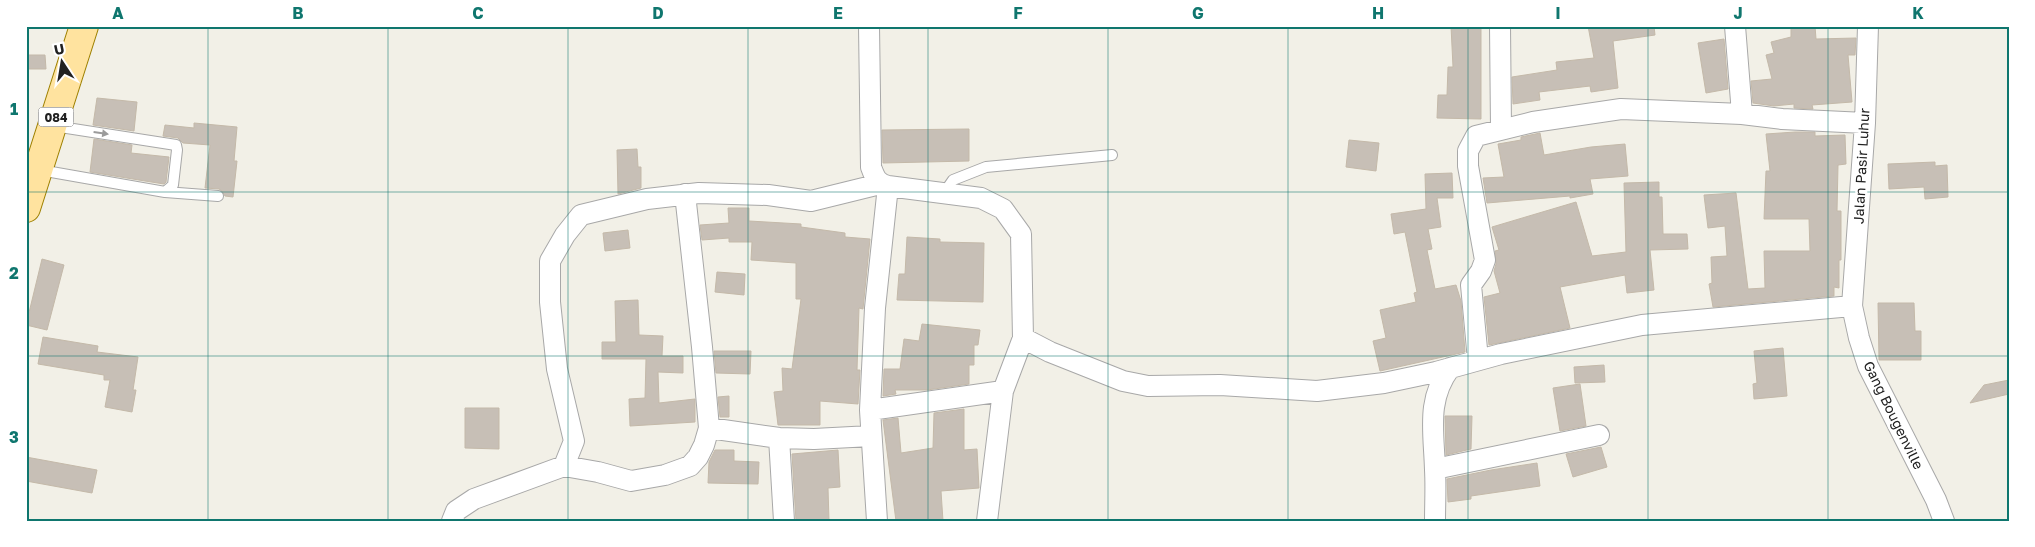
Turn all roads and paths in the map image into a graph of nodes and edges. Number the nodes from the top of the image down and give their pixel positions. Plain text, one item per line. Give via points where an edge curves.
1 (84, 26) edge
2 (870, 26) edge
3 (1500, 26) edge
4 (1735, 26) edge
5 (1868, 26) edge
6 (1742, 114) junction
7 (1865, 123) junction
8 (53, 126) junction
9 (1501, 129) junction
10 (1112, 155) dead end
11 (39, 170) junction
12 (884, 185) junction
13 (165, 192) junction
14 (944, 192) junction
15 (685, 194) junction
16 (218, 196) dead end
17 (26, 208) edge
18 (1852, 306) junction
19 (1023, 338) junction
20 (1478, 360) junction
21 (1450, 368) junction
22 (1003, 391) junction
23 (870, 410) junction
24 (708, 428) junction
25 (1599, 435) dead end
26 (871, 436) junction
27 (779, 438) junction
28 (564, 466) junction
29 (1435, 469) junction
30 (452, 521) edge
31 (784, 521) edge
32 (877, 521) edge
33 (987, 521) edge
34 (1435, 521) edge
35 (1944, 521) edge

1 - 8 main road, 084
2 - 12 street via 871,167 875,178
3 - 9 street
4 - 6 street
5 - 7 street, Jalan Pasir Luhur
6 - 7 street
6 - 9 street via 1621,109
7 - 18 street, Jalan Pasir Luhur
8 - 11 main road, 084
8 -> 13 lane via 176,144 173,185
9 - 20 street via 1476,136 1468,151 1485,260 1471,285
10 - 14 lane via 986,166 953,180
11 - 13 lane
11 - 17 main road, 084
12 - 14 street
12 - 15 street via 811,202 768,195
12 - 23 street
13 - 16 lane
14 - 19 street via 981,198 1003,209 1021,234
15 - 24 street
15 - 28 street via 647,199 582,216 565,235 550,261 550,302 557,370 574,441
18 - 20 street via 1642,325
18 - 35 street, Gang Bougenville via 1868,366
19 - 21 street via 1123,381 1148,386 1229,385 1317,391 1384,383
19 - 22 street
20 - 21 street
21 - 29 street via 1440,380 1436,393 1431,432
22 - 23 street
22 - 33 street
23 - 26 street
24 - 27 street
24 - 28 street via 704,445 690,466 665,475 631,481
25 - 29 street
26 - 27 street
26 - 32 street
27 - 31 street
28 - 30 street via 474,499 456,511
29 - 34 street

